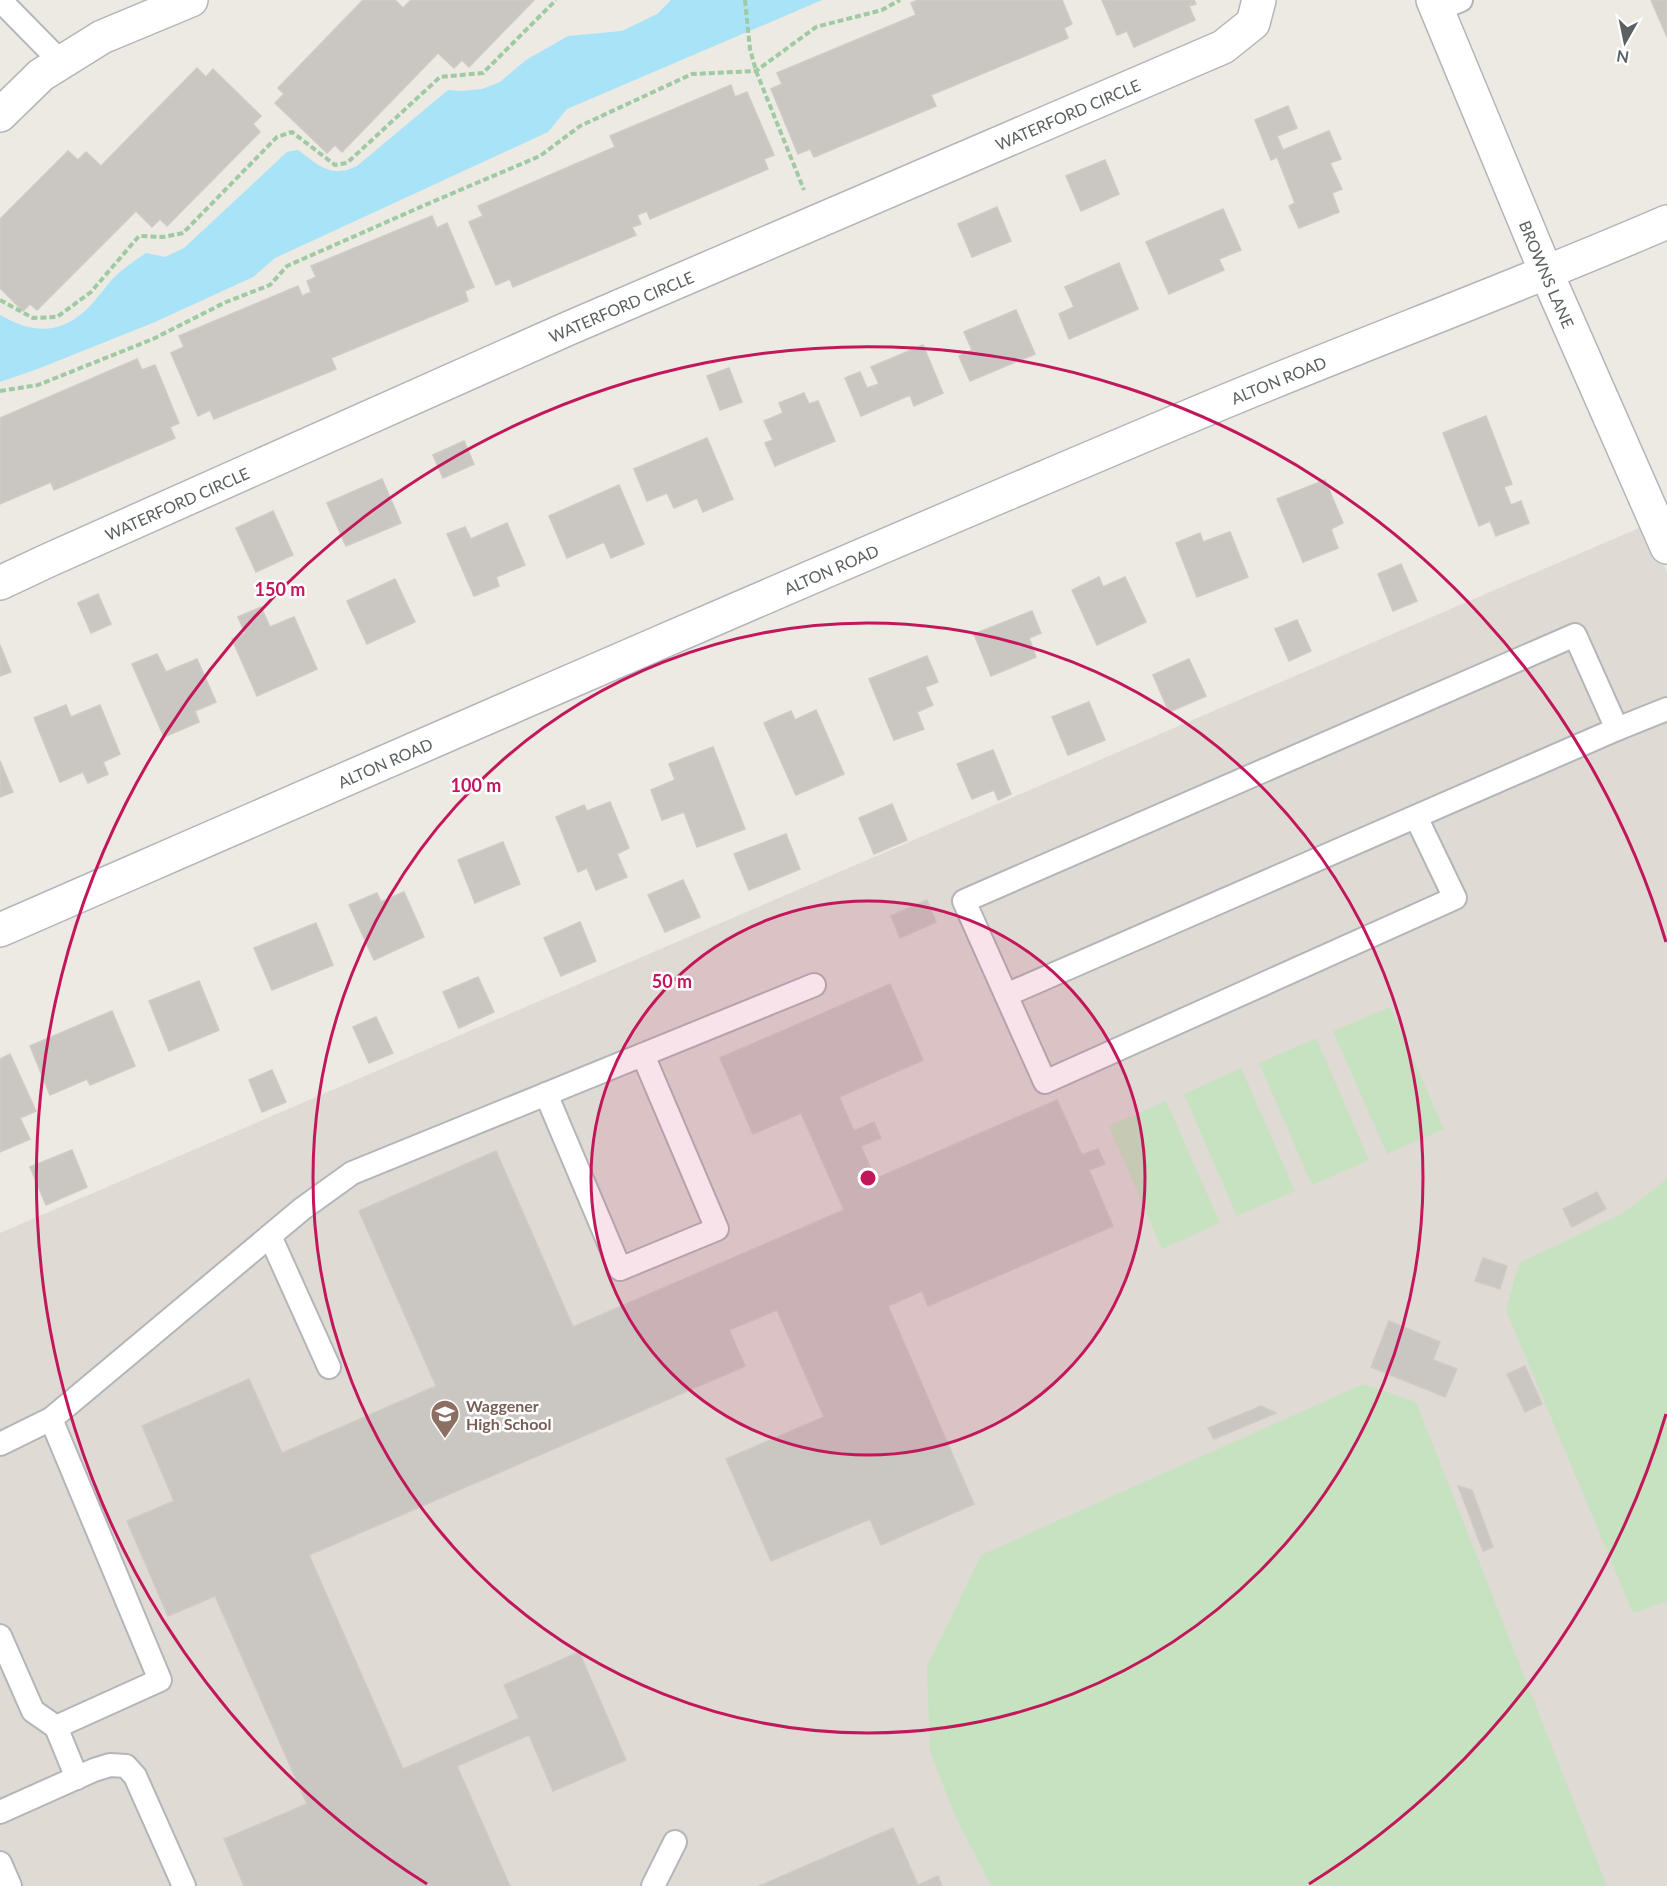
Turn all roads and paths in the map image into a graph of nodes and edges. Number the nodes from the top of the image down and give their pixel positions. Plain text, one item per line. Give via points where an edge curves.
1 (0, 0) edge
2 (191, 0) edge
3 (556, 0) edge
4 (745, 0) edge
5 (900, 0) edge
6 (1259, 0) edge
7 (1444, 3) edge
8 (62, 62) junction
9 (756, 71) junction
10 (0, 115) edge
11 (817, 221) junction
12 (1667, 222) edge
13 (1546, 272) junction
14 (0, 300) edge
15 (0, 391) edge
16 (1667, 547) edge
17 (0, 583) edge
18 (1667, 709) edge
19 (1617, 729) junction
20 (1416, 817) junction
21 (0, 930) edge
22 (814, 985) dead end
23 (1006, 995) junction
24 (643, 1055) junction
25 (546, 1094) junction
26 (270, 1236) junction
27 (329, 1367) dead end
28 (51, 1419) junction
29 (0, 1444) edge
30 (0, 1636) edge
31 (56, 1727) junction
32 (78, 1778) junction
33 (0, 1812) edge
34 (675, 1842) dead end
35 (0, 1863) edge
36 (10, 1886) edge
37 (184, 1886) edge
38 (653, 1886) edge

1 - 8 lane
2 - 8 street via 102,37
3 - 14 path via 483,73 440,77 347,163 335,165 292,132 277,137 183,233 139,236 90,292 57,317 33,318
4 - 9 path
5 - 9 path via 882,10 816,27
6 - 11 street, WATERFORD CIRCLE via 1253,23 1223,47
7 - 13 street, BROWNS LANE
8 - 10 street via 41,75
9 - 11 path
9 - 15 path via 692,74 580,126 540,156 287,266 270,285 226,302 153,339 38,385
11 - 17 street, WATERFORD CIRCLE
12 - 13 street, ALTON ROAD
13 - 16 street, BROWNS LANE
13 - 21 street, ALTON ROAD via 1148,433
18 - 19 lane
19 - 20 lane
19 - 23 lane via 1575,635 964,901
20 - 23 lane
20 - 23 lane via 1455,898 1045,1082
22 - 24 lane
24 - 25 lane
24 - 25 lane via 717,1229 620,1269
25 - 26 lane via 352,1173
26 - 27 lane
26 - 28 lane
28 - 29 lane
28 - 31 lane via 160,1680
30 - 31 lane via 33,1711
31 - 32 lane
32 - 33 lane
32 - 37 lane via 110,1765 126,1766 132,1771
34 - 38 lane
35 - 36 lane

